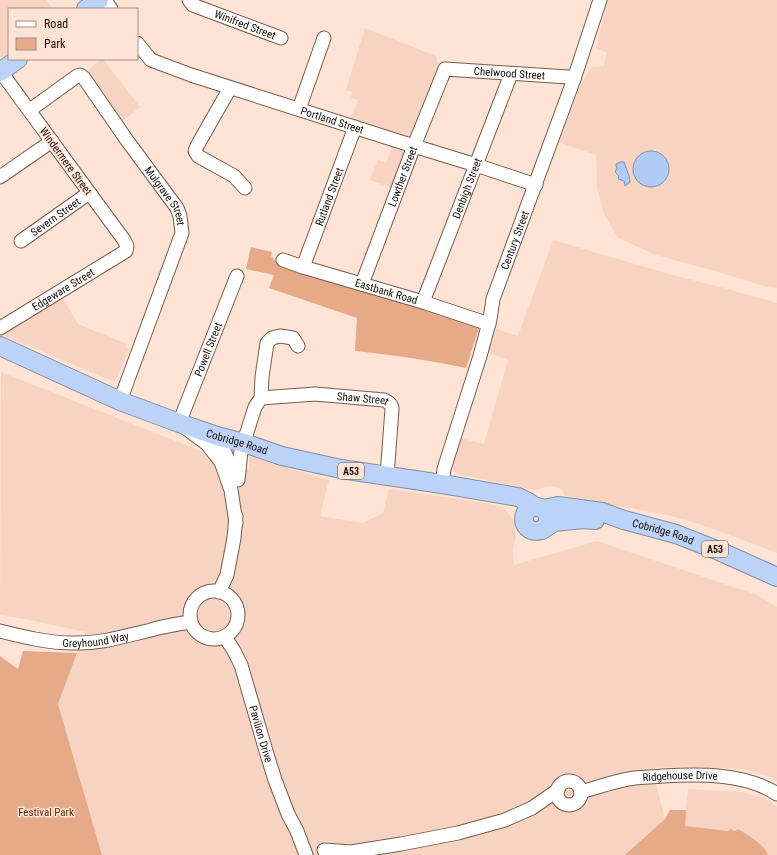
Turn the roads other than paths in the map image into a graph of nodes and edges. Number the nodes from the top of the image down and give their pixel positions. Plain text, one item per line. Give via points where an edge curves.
1 (98, 0) edge
2 (189, 0) edge
3 (600, 0) edge
4 (87, 8) edge
5 (281, 38) dead end
6 (324, 38) dead end
7 (138, 44) edge
8 (17, 60) edge
9 (445, 69) joint
10 (1, 72) edge
11 (511, 74) junction
12 (574, 79) junction
13 (230, 88) junction
14 (27, 106) junction
15 (299, 109) junction
16 (355, 127) junction
17 (52, 141) junction
18 (414, 146) junction
19 (476, 165) junction
20 (0, 177) edge
21 (536, 185) junction
22 (245, 188) dead end
23 (90, 193) junction
24 (21, 241) dead end
25 (126, 252) joint
26 (283, 260) dead end
27 (303, 267) junction
28 (237, 276) dead end
29 (362, 284) junction
30 (423, 302) junction
31 (486, 324) junction
32 (0, 328) edge
33 (0, 346) edge
34 (298, 346) dead end
35 (261, 398) junction
36 (120, 401) junction
37 (179, 423) junction
38 (217, 436) junction
39 (244, 443) junction
40 (387, 476) junction
41 (238, 480) junction
42 (442, 484) junction
43 (534, 512) junction
44 (624, 520) junction
45 (606, 521) junction
46 (236, 523) junction
47 (676, 534) junction
48 (777, 565) edge
49 (777, 577) edge
50 (777, 590) edge
51 (219, 592) junction
52 (190, 622) junction
53 (0, 631) edge
54 (225, 637) junction
55 (558, 790) junction
56 (581, 792) junction
57 (777, 794) edge
58 (564, 803) junction
59 (532, 808) junction
60 (317, 853) edge
61 (348, 853) edge

1 - 4 highway
2 - 5 street, Winifred Street via 198,8
3 - 12 street, Century Street
6 - 15 street
7 - 13 street, Portland Street via 155,62
8 - 10 highway
9 - 11 street, Chelwood Street
9 - 18 street, Lowther Street
10 - 14 street, Windermere Street
11 - 12 street, Chelwood Street
11 - 19 street, Denbigh Street
12 - 21 street, Century Street
13 - 15 street, Portland Street
13 - 22 street via 195,151 198,156 234,176
14 - 17 street, Windermere Street
14 - 36 street, Mulgrave Street via 77,76 84,78 177,208 180,216 180,240
15 - 16 street, Portland Street
16 - 18 street, Portland Street
16 - 27 street, Rutland Street
17 - 20 street
17 - 23 street, Windermere Street
18 - 19 street, Portland Street
18 - 29 street, Lowther Street
19 - 21 street, Portland Street
19 - 30 street, Denbigh Street
21 - 31 street, Century Street
23 - 24 street, Severn Street
23 - 25 street, Windermere Street via 124,240
25 - 32 street, Edgeware Street
26 - 27 street, Eastbank Road
27 - 29 street, Eastbank Road
28 - 37 street, Powell Street
29 - 30 street, Eastbank Road
30 - 31 street, Eastbank Road
31 - 42 street, Century Street via 480,356 444,469
33 - 36 highway, Cobridge Road / A53
34 - 35 street via 293,338 280,336 272,338 267,343
35 - 39 street via 255,407
35 - 40 street, Shaw Street via 315,394 388,402 392,409
36 - 37 highway, Cobridge Road / A53
37 - 38 highway, Cobridge Road / A53
37 - 46 street via 207,444 221,462 230,490
38 - 39 highway, Cobridge Road / A53
38 - 41 street
39 - 40 highway, Cobridge Road / A53 via 282,456 332,468
39 - 41 street
40 - 42 highway, Cobridge Road / A53
41 - 46 street
42 - 43 highway, Cobridge Road / A53 via 518,497 528,502
43 - 44 highway, Cobridge Road / A53 via 558,506 602,512
43 - 45 highway via 546,511 548,523 542,530 554,522 568,520
44 - 45 highway
44 - 47 highway, Cobridge Road / A53
45 - 50 highway via 688,550
46 - 51 street via 227,575
47 - 48 highway via 728,547
47 - 49 highway, Cobridge Road / A53
51 - 52 street via 207,592 195,600 191,606
51 - 54 street via 232,599 238,613 235,627
52 - 53 street, Greyhound Way via 87,643 35,640
52 - 54 street via 205,638 212,640
54 - 60 street, Pavilion Drive via 241,665 275,780 288,814 297,831
55 - 56 street via 564,782 571,781 578,785
55 - 58 street via 559,799
55 - 59 street
56 - 57 street, Ridgehouse Drive via 636,778 692,776 740,780 757,784
56 - 58 street via 577,802 568,805
58 - 59 street
59 - 61 street via 505,820 458,833
60 - 61 street

